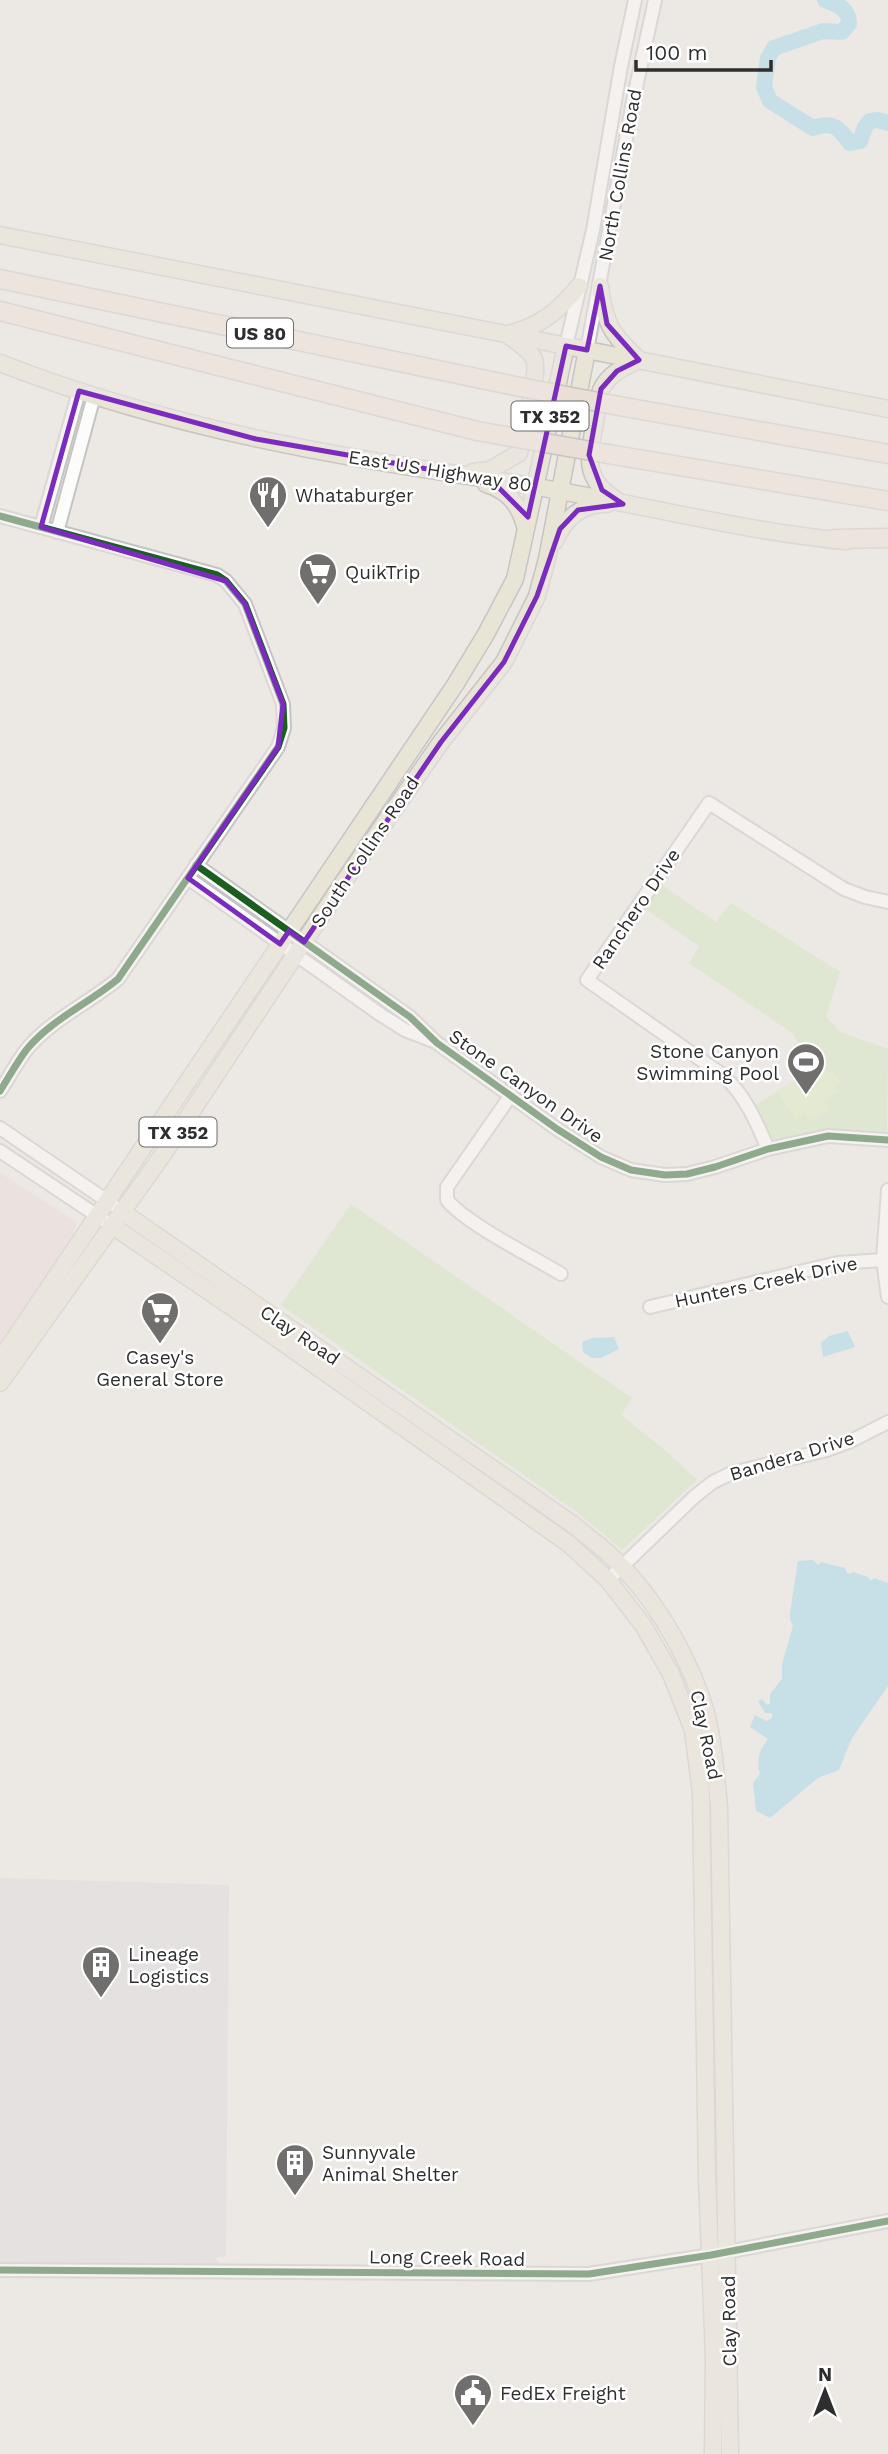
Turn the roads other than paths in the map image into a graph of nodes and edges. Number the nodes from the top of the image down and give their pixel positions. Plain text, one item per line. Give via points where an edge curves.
1 (635, 0) edge
2 (655, 0) edge
3 (0, 235) edge
4 (0, 279) edge
5 (579, 286) junction
6 (600, 286) junction
7 (0, 311) edge
8 (507, 335) junction
9 (566, 346) junction
10 (587, 350) junction
11 (639, 360) junction
12 (0, 363) edge
13 (87, 393) junction
14 (888, 409) edge
15 (888, 454) edge
16 (456, 474) junction
17 (535, 486) junction
18 (561, 491) junction
19 (888, 500) edge
20 (623, 504) junction
21 (0, 516) edge
22 (41, 527) junction
23 (526, 528) junction
24 (57, 531) junction
25 (888, 538) edge
26 (834, 540) junction
27 (888, 545) edge
28 (547, 559) junction
29 (425, 730) junction
30 (441, 742) junction
31 (196, 865) junction
32 (188, 878) junction
33 (888, 902) edge
34 (285, 938) junction
35 (300, 949) junction
36 (370, 988) junction
37 (361, 1001) junction
38 (437, 1043) junction
39 (0, 1091) edge
40 (511, 1095) junction
41 (0, 1128) edge
42 (888, 1140) edge
43 (768, 1149) junction
44 (0, 1152) edge
45 (888, 1190) edge
46 (107, 1201) junction
47 (121, 1211) junction
48 (104, 1221) junction
49 (883, 1260) junction
50 (561, 1273) dead end
51 (888, 1297) edge
52 (650, 1307) dead end
53 (0, 1360) edge
54 (0, 1383) edge
55 (888, 1422) edge
56 (621, 1567) junction
57 (608, 1580) junction
58 (888, 2221) edge
59 (719, 2254) junction
60 (0, 2270) edge
61 (713, 2454) edge
62 (730, 2454) edge

1 - 5 street, North Collins Road
2 - 6 street, North Collins Road
3 - 8 main road
4 - 15 highway, US 80, bridge via 520,387
5 - 8 main road via 547,319
5 - 9 street, North Collins Road
6 - 10 street, North Collins Road
6 - 11 main road via 607,324
7 - 19 highway, US 80, bridge via 477,430
8 - 9 main road
8 - 16 main road via 534,359 535,376 519,453 490,470
9 - 10 main road
9 - 17 main road, South Collins Road / TX 352
10 - 11 main road
10 - 18 main road, South Collins Road / TX 352
11 - 14 main road
11 - 20 main road via 617,371 601,389 589,455 592,474 602,490
12 - 13 main road, East US Highway 80
13 - 16 main road, East US Highway 80 via 256,439
13 - 22 street
13 - 24 street
16 - 17 main road, East US Highway 80
16 - 23 main road via 499,488 520,509
17 - 18 main road, East US Highway 80
17 - 23 main road, South Collins Road / TX 352
18 - 20 main road, East US Highway 80
18 - 28 main road, South Collins Road / TX 352
20 - 26 main road, East US Highway 80
20 - 28 main road via 578,510 560,529
21 - 22 street
22 - 24 street
23 - 29 main road, South Collins Road / TX 352 via 515,579
24 - 31 street via 217,575 245,604 283,704 284,728 278,747
25 - 26 highway
26 - 27 main road, East US Highway 80
28 - 30 main road, South Collins Road / TX 352 via 537,596 504,662
29 - 30 main road
29 - 34 main road, South Collins Road / TX 352
30 - 35 main road, South Collins Road / TX 352
31 - 32 street
31 - 34 street, Stone Canyon Drive
32 - 34 street, Stone Canyon Drive
32 - 39 street via 118,978 28,1048
33 - 43 street, Ranchero Drive via 844,889 709,803 587,980 724,1076 749,1107
34 - 35 street, Stone Canyon Drive
34 - 46 main road, South Collins Road / TX 352
35 - 36 street, Stone Canyon Drive
35 - 37 street, Stone Canyon Drive
35 - 47 main road, South Collins Road / TX 352
36 - 37 street
36 - 38 street, Stone Canyon Drive
37 - 38 street, Stone Canyon Drive via 405,1030
38 - 40 street, Stone Canyon Drive
40 - 43 street, Stone Canyon Drive via 601,1157 650,1174 706,1170
40 - 50 street via 447,1187 447,1200
41 - 46 street
42 - 43 street, Stone Canyon Drive via 828,1136
44 - 48 street
45 - 49 street
46 - 47 street
46 - 48 main road, South Collins Road / TX 352
47 - 48 main road, South Collins Road / TX 352
47 - 56 main road, Clay Road via 571,1523
48 - 53 main road, South Collins Road / TX 352
48 - 54 main road, South Collins Road / TX 352
48 - 57 main road, Clay Road via 569,1544
49 - 51 street
49 - 52 street, Hunters Creek Drive via 825,1265
55 - 56 street, Bandera Drive via 827,1450 732,1473 713,1482
56 - 57 street, Bandera Drive
56 - 59 main road, Clay Road via 648,1598 676,1643 701,1695 713,1752 719,1805 724,2174
57 - 59 main road, Clay Road via 660,1654 692,1730 701,1793 707,2177
58 - 59 street, Long Creek Road
59 - 60 street, Long Creek Road via 612,2272 563,2275
59 - 61 main road, Clay Road
59 - 62 main road, Clay Road

